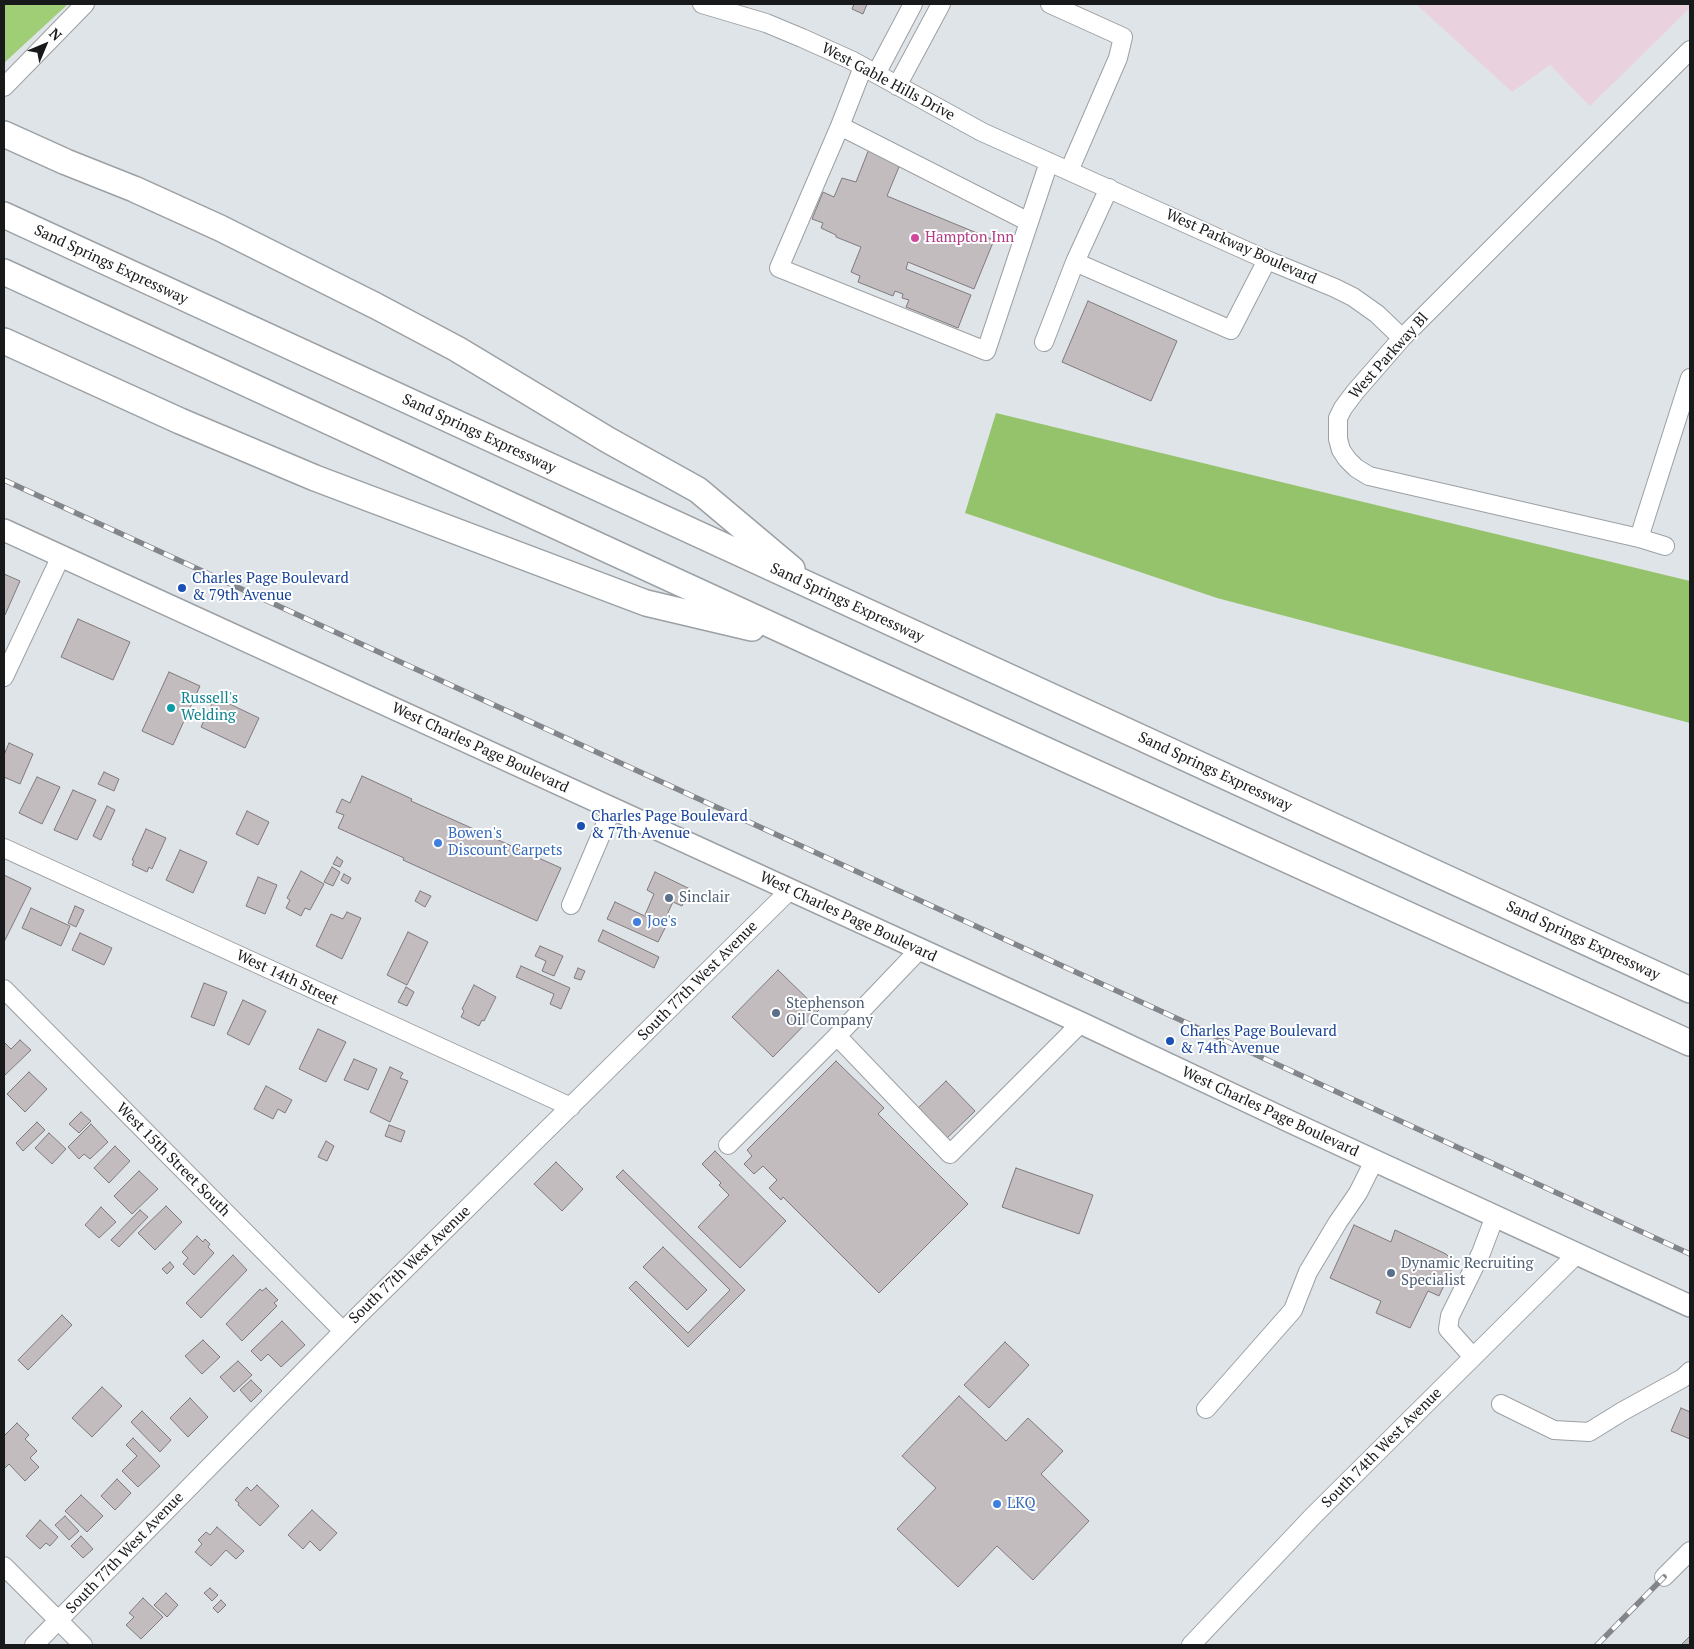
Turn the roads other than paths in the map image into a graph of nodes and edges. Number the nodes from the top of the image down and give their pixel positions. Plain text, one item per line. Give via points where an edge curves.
1 (86, 4) edge
2 (702, 4) edge
3 (913, 4) edge
4 (941, 4) edge
5 (1050, 4) edge
6 (1690, 50) edge
7 (870, 71) junction
8 (897, 86) junction
9 (4, 87) edge
10 (840, 126) junction
11 (4, 134) edge
12 (1050, 162) junction
13 (1069, 171) junction
14 (1110, 188) junction
15 (9, 218) edge
16 (1029, 222) junction
17 (1267, 260) junction
18 (1075, 262) junction
19 (4, 272) edge
20 (1402, 338) junction
21 (4, 341) edge
22 (1044, 342) dead end
23 (1690, 378) edge
24 (4, 530) edge
25 (1639, 538) junction
26 (1665, 546) dead end
27 (61, 556) junction
28 (815, 589) junction
29 (808, 642) junction
30 (4, 677) edge
31 (612, 809) junction
32 (4, 848) edge
33 (790, 890) junction
34 (571, 906) dead end
35 (919, 950) junction
36 (4, 989) edge
37 (1690, 990) edge
38 (1081, 1023) junction
39 (837, 1036) junction
40 (1690, 1043) edge
41 (571, 1108) junction
42 (728, 1146) dead end
43 (1374, 1161) junction
44 (1495, 1216) junction
45 (1577, 1254) junction
46 (1690, 1306) edge
47 (343, 1331) junction
48 (1473, 1357) junction
49 (1690, 1371) edge
50 (1501, 1404) dead end
51 (1206, 1409) dead end
52 (1690, 1551) edge
53 (4, 1566) edge
54 (1664, 1577) dead end
55 (58, 1621) junction
56 (34, 1645) edge
57 (83, 1645) edge
58 (1191, 1645) edge

1 - 9 street
2 - 7 street, West Gable Hills Drive via 766,23
3 - 7 street
4 - 8 street
5 - 13 street via 1123,37 1118,58
6 - 20 street, West Parkway Bl
7 - 8 street, West Gable Hills Drive
7 - 10 street
8 - 12 street, West Gable Hills Drive via 982,132
10 - 16 street
10 - 16 street via 779,268 986,351
11 - 28 highway via 220,228 457,349 698,490
12 - 13 street, West Gable Hills Drive
12 - 16 street
13 - 14 street, West Parkway Boulevard
14 - 17 street, West Parkway Boulevard
14 - 18 street
15 - 28 highway, Sand Springs Expressway
17 - 18 street via 1231,330
17 - 20 street, West Parkway Boulevard via 1353,297
18 - 22 street
19 - 29 highway
20 - 25 street, West Parkway Bl via 1342,408 1338,418 1341,450 1356,468 1369,476
21 - 29 highway via 315,478 646,603
23 - 25 street
24 - 27 main road, West Charles Page Boulevard
25 - 26 street, West Parkway Bl
27 - 30 street
27 - 31 main road, West Charles Page Boulevard
28 - 37 highway, Sand Springs Expressway
29 - 40 highway
31 - 33 main road, West Charles Page Boulevard
31 - 34 street
32 - 41 street, West 14th Street
33 - 35 main road, West Charles Page Boulevard
33 - 41 street, South 77th West Avenue
35 - 38 main road, West Charles Page Boulevard
35 - 39 street
36 - 47 street, West 15th Street South
38 - 39 street via 950,1154
38 - 43 main road, West Charles Page Boulevard
39 - 42 street
41 - 47 street, South 77th West Avenue
43 - 44 main road, West Charles Page Boulevard
43 - 51 street via 1358,1193 1308,1272 1293,1310
44 - 45 main road, West Charles Page Boulevard
44 - 48 street via 1481,1254 1450,1316 1448,1328
45 - 46 main road, West Charles Page Boulevard
45 - 48 street, South 74th West Avenue
47 - 55 street, South 77th West Avenue
48 - 58 street, South 74th West Avenue via 1325,1504
49 - 50 street via 1589,1432 1554,1430
52 - 54 street
53 - 55 street
55 - 56 street, South 77th West Avenue
55 - 57 street

